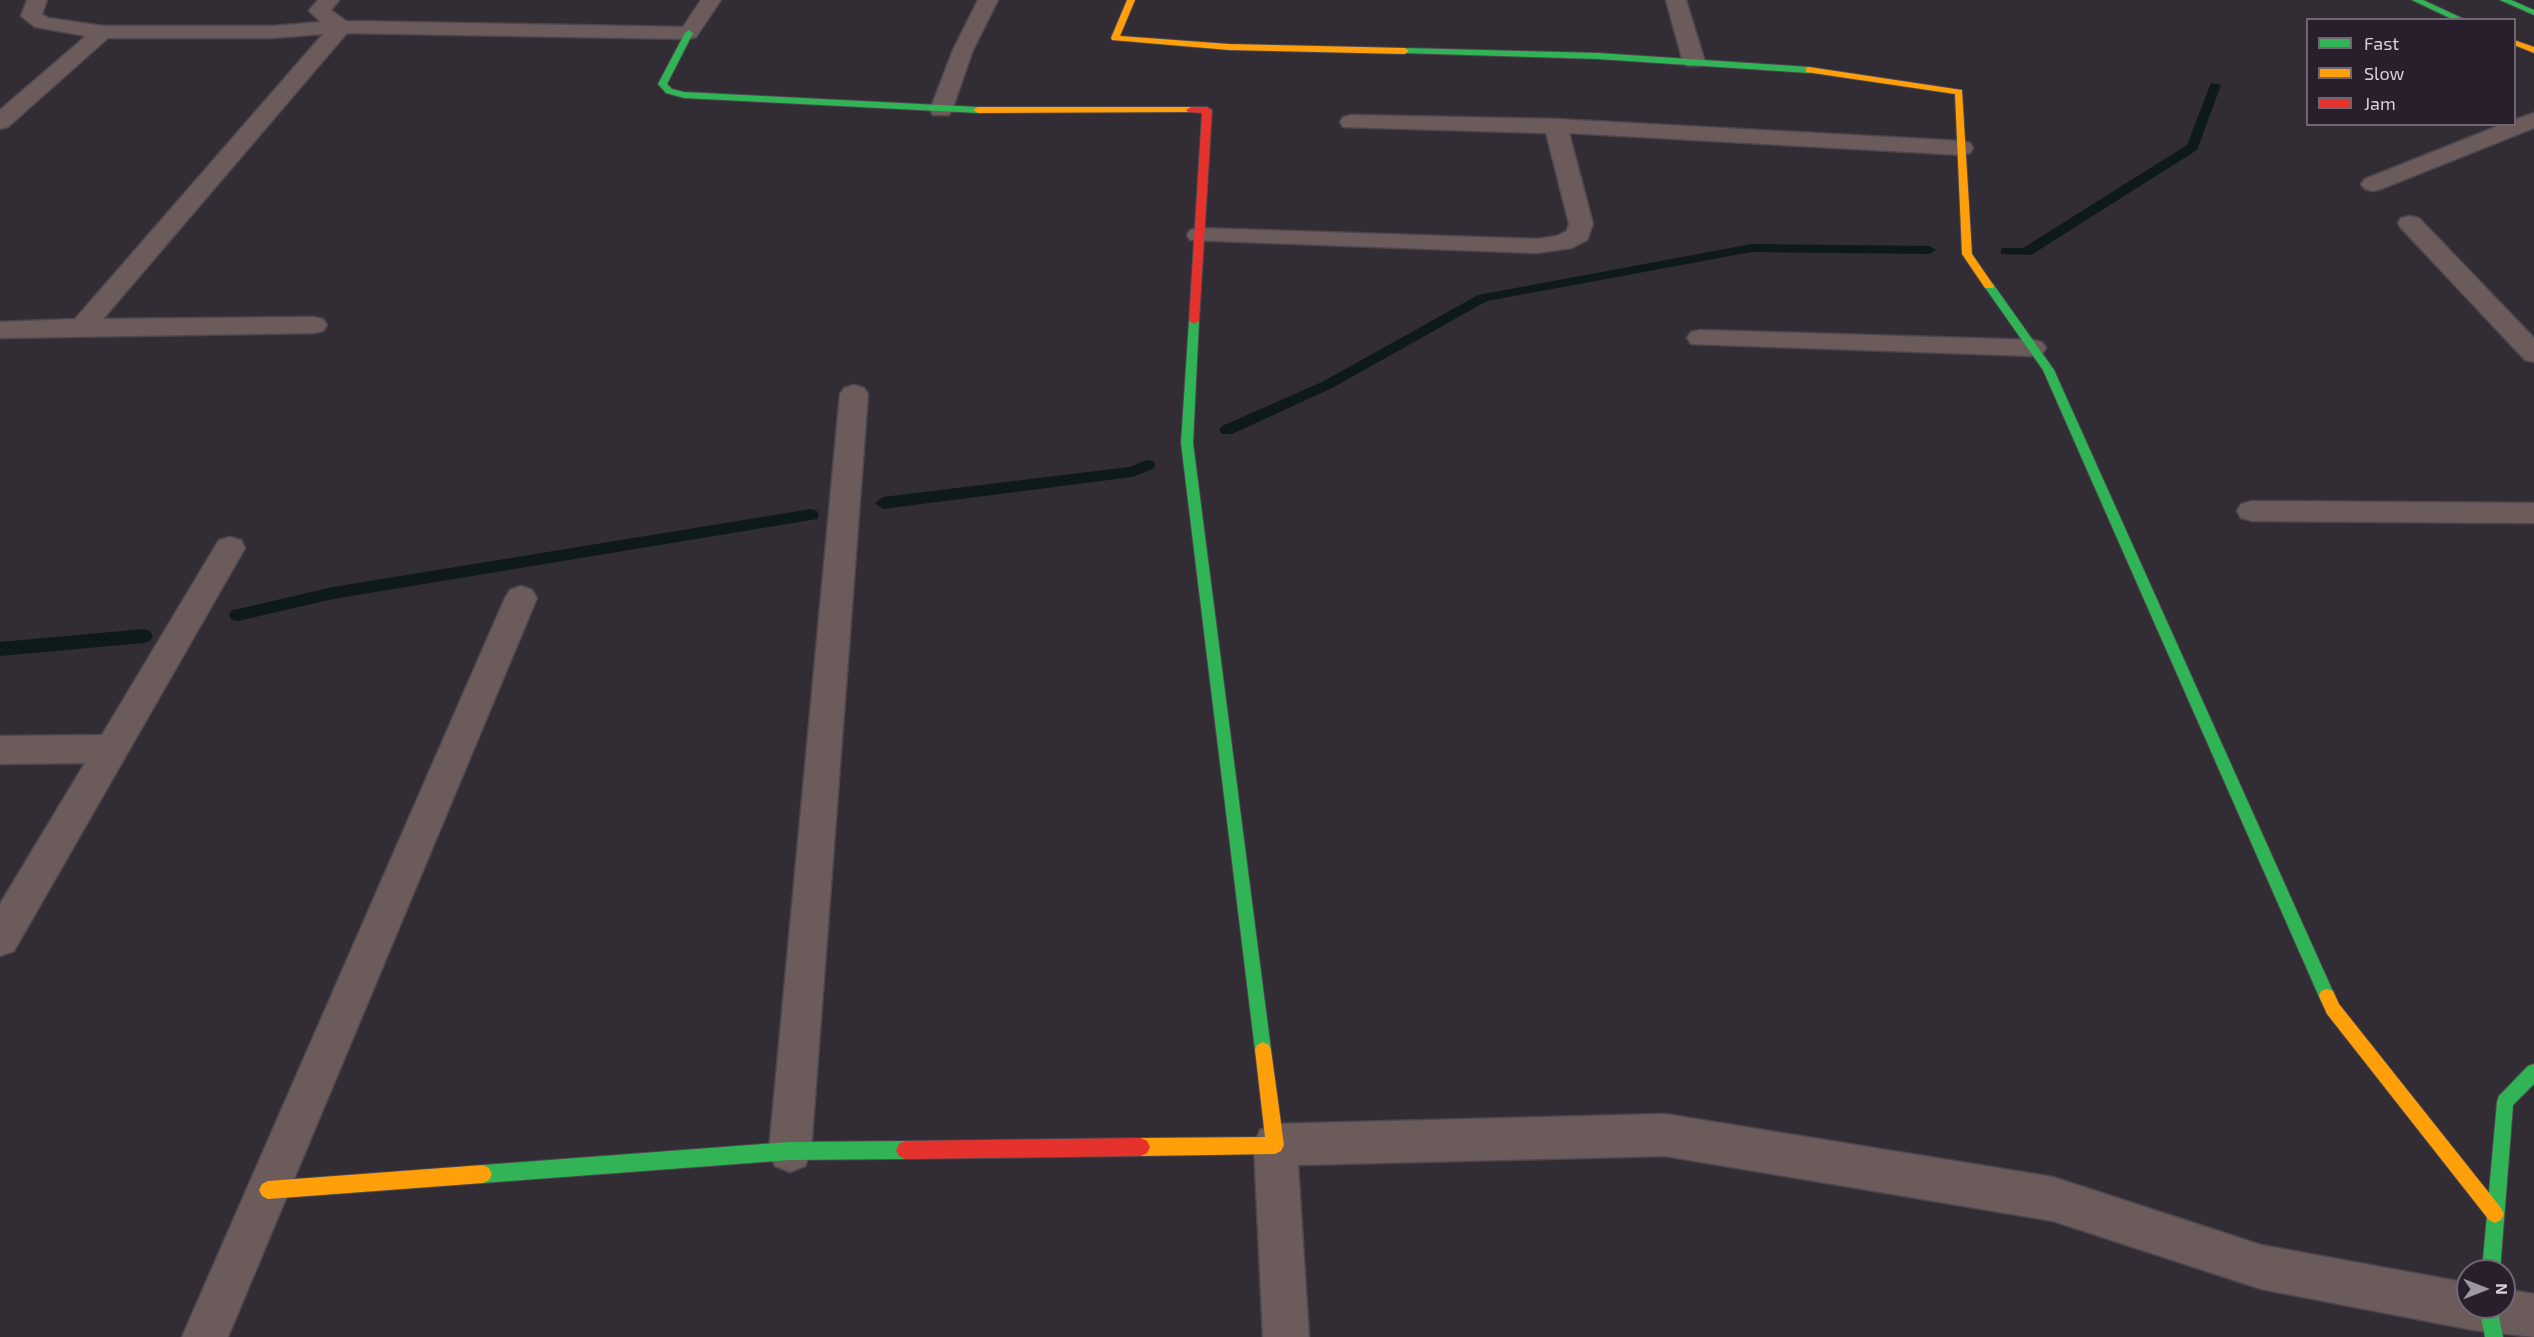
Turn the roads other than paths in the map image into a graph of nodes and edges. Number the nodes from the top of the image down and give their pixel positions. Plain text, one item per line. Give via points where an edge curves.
1 (37, 0) edge
2 (329, 0) edge
3 (711, 0) edge
4 (988, 0) edge
5 (1131, 0) edge
6 (1676, 0) edge
7 (2416, 0) edge
8 (2504, 0) edge
9 (2534, 13) edge
10 (2457, 18) edge
11 (341, 27) junction
12 (103, 32) junction
13 (689, 33) junction
14 (2516, 43) edge
15 (2534, 50) edge
16 (1694, 62) junction
17 (941, 110) junction
18 (2534, 120) edge
19 (0, 122) edge
20 (1351, 122) dead end
21 (1556, 126) junction
22 (1962, 148) junction
23 (2373, 184) dead end
24 (2410, 223) dead end
25 (1199, 236) junction
26 (314, 325) dead end
27 (82, 327) junction
28 (0, 330) edge
29 (1700, 338) dead end
30 (2033, 348) junction
31 (2534, 354) edge
32 (854, 394) dead end
33 (2252, 511) dead end
34 (2534, 513) edge
35 (230, 548) dead end
36 (521, 598) dead end
37 (0, 750) edge
38 (112, 750) junction
39 (0, 939) edge
40 (2534, 1072) edge
41 (1275, 1145) junction
42 (790, 1151) junction
43 (268, 1190) junction
44 (2495, 1214) junction
45 (2489, 1259) edge
46 (2456, 1301) edge
47 (2516, 1313) edge
48 (2534, 1317) edge
49 (205, 1337) edge
50 (1286, 1337) edge

1 - 12 street via 31,16 42,23
2 - 11 street via 319,11
3 - 13 street
4 - 17 street via 963,50
5 - 16 main road via 1114,38 1228,47
6 - 16 street
7 - 10 main road
8 - 9 main road
11 - 12 street via 273,32
11 - 13 street
11 - 27 street
12 - 19 street
13 - 17 main road via 662,84 669,91
14 - 15 main road
16 - 22 main road via 1812,70 1959,92
17 - 25 main road via 1207,110
18 - 23 street
20 - 21 street
21 - 22 street
21 - 25 street via 1581,224 1578,236 1563,243 1537,246
22 - 30 main road via 1967,254
24 - 31 street
25 - 41 main road via 1187,443
26 - 27 street
27 - 28 street
29 - 30 street
30 - 44 main road via 2048,370 2333,1009
32 - 42 street
33 - 34 street
35 - 38 street
36 - 43 street
37 - 38 street
38 - 39 street
40 - 44 main road via 2505,1102
41 - 42 main road
41 - 46 street via 1665,1135 2053,1199 2261,1267
41 - 50 street
42 - 43 main road
43 - 49 street
44 - 45 main road
47 - 48 street

